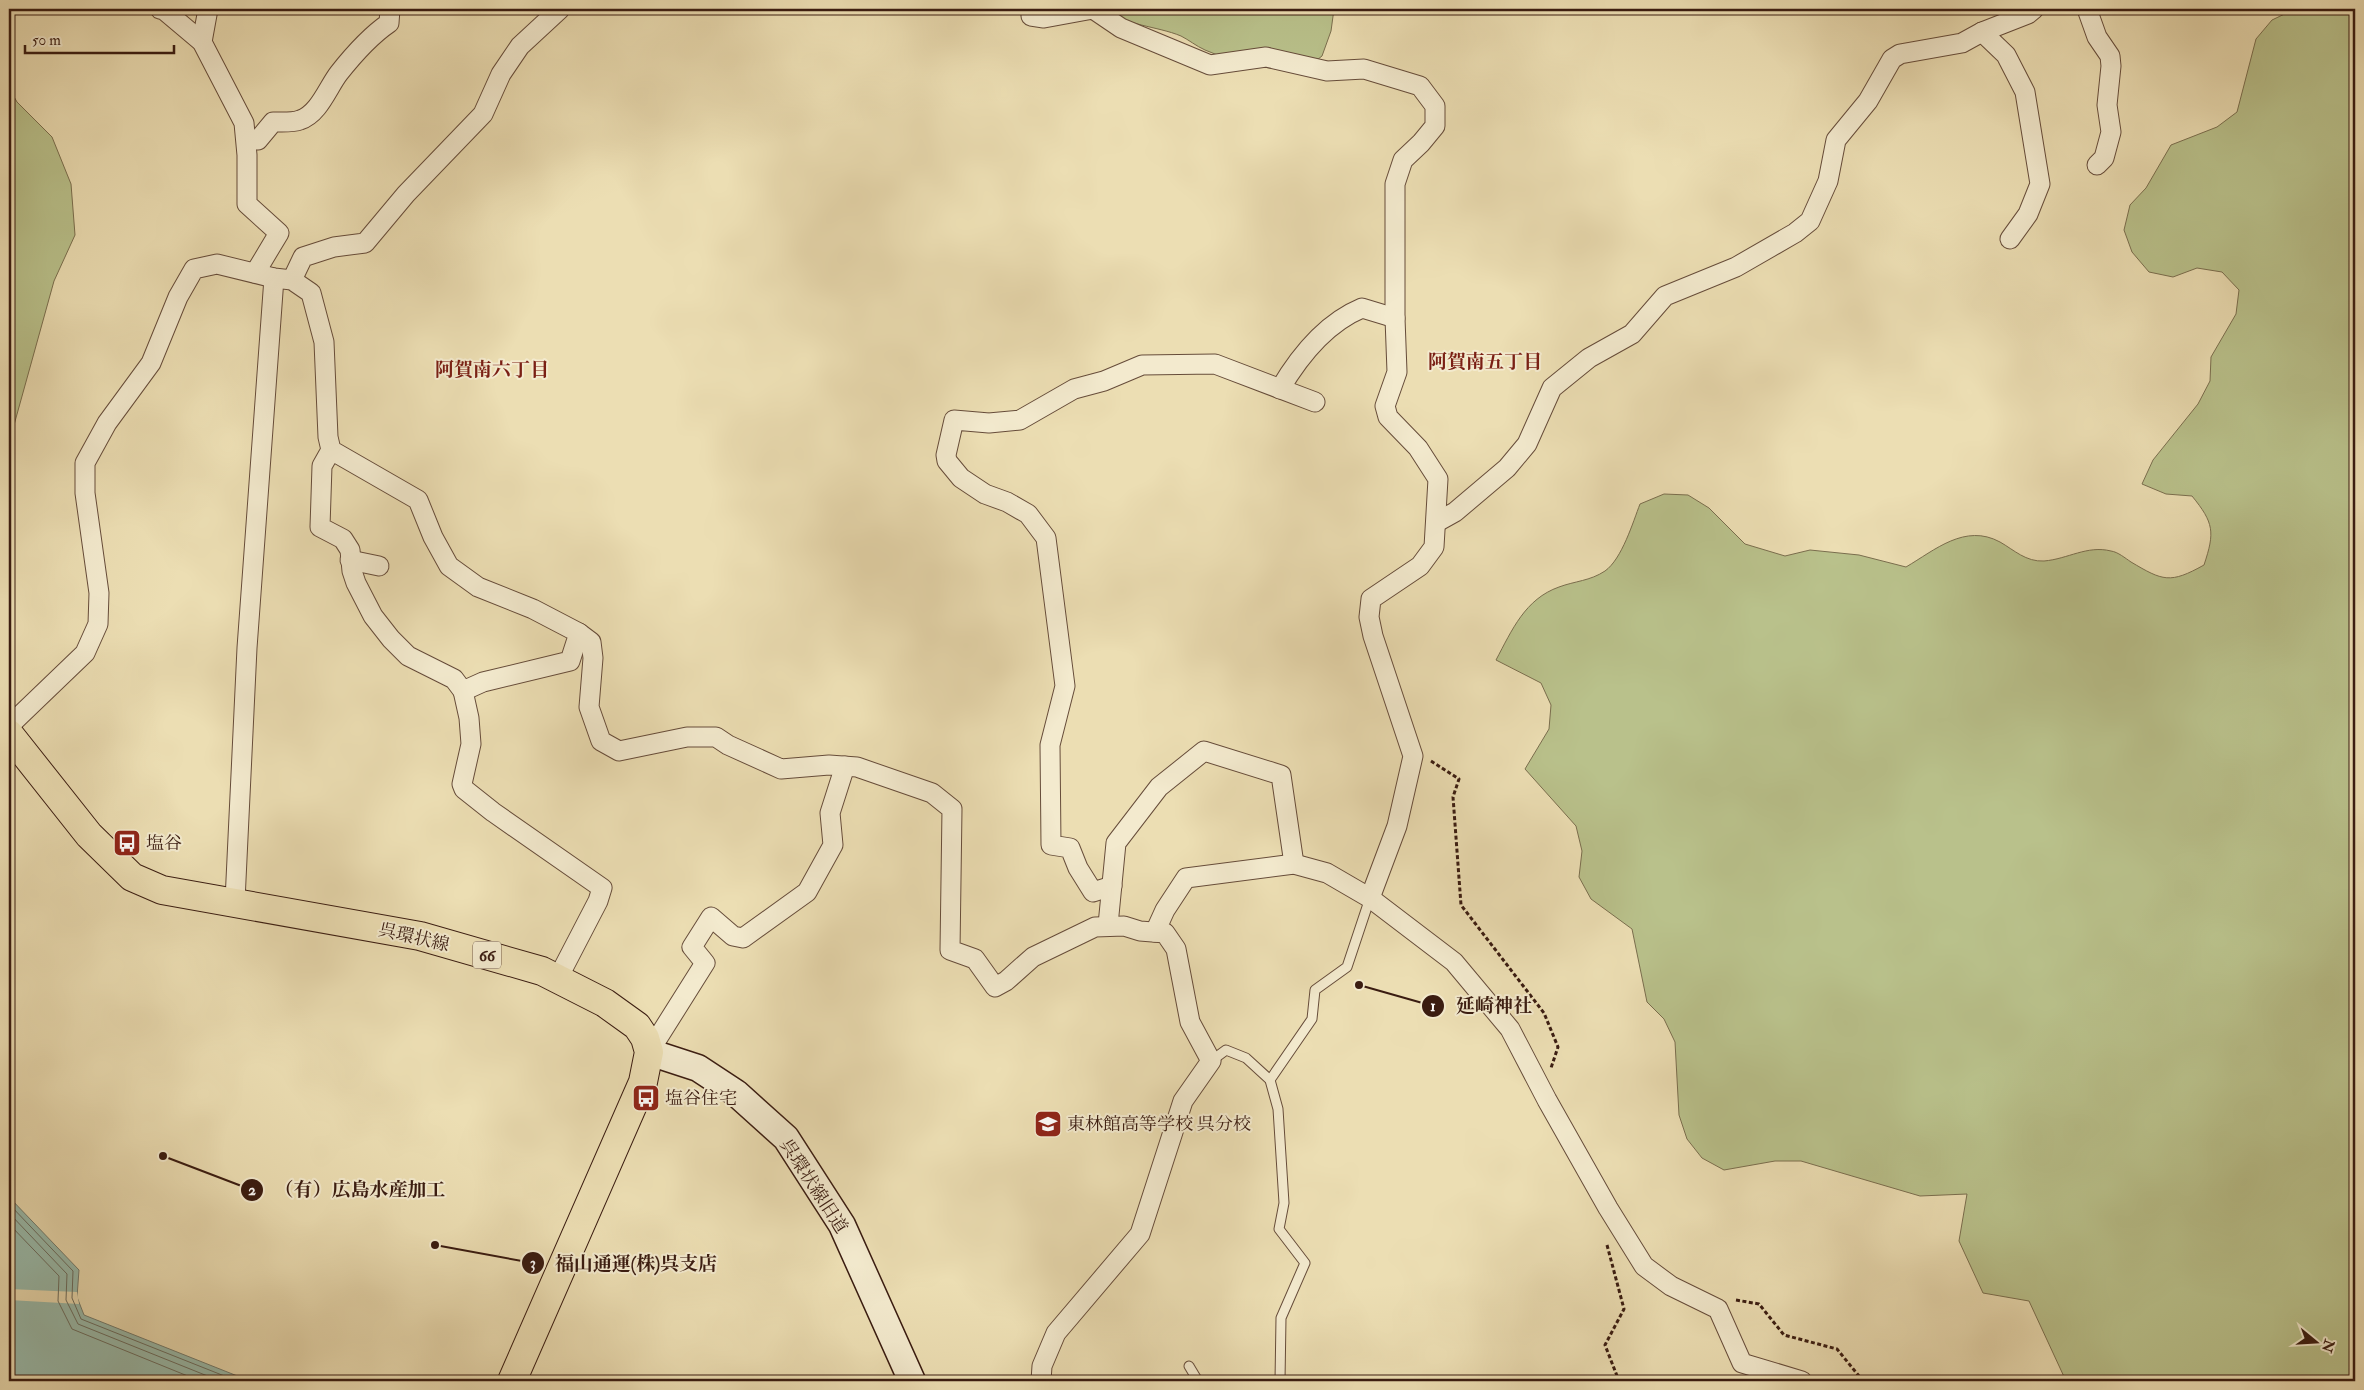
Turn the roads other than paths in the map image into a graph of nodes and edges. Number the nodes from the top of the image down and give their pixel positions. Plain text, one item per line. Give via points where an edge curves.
1 (160, 9) edge
2 (208, 9) edge
3 (390, 9) edge
4 (1093, 9) edge
5 (2034, 9) edge
6 (2087, 9) edge
7 (553, 11) edge
8 (1031, 16) dead end
9 (1982, 32) junction
10 (202, 42) junction
11 (247, 138) junction
12 (2097, 165) dead end
13 (2010, 240) dead end
14 (255, 273) junction
15 (283, 279) junction
16 (1395, 318) junction
17 (1280, 389) junction
18 (1314, 402) dead end
19 (331, 450) junction
20 (1437, 522) junction
21 (350, 560) junction
22 (379, 566) dead end
23 (579, 633) junction
24 (463, 691) junction
25 (9, 726) edge
26 (9, 734) edge
27 (845, 766) junction
28 (1294, 864) junction
29 (1112, 886) junction
30 (1370, 898) junction
31 (235, 901) junction
32 (1108, 925) junction
33 (1155, 932) junction
34 (558, 978) junction
35 (649, 1052) junction
36 (1211, 1061) junction
37 (1270, 1080) junction
38 (1189, 1366) dead end
39 (512, 1381) edge
40 (912, 1381) edge
41 (1042, 1381) edge
42 (1198, 1381) edge
43 (1280, 1381) edge
44 (1802, 1381) edge

1 - 10 street
2 - 10 street
3 - 11 street via 389,23 365,42 312,111 301,120 273,122 258,140
4 - 8 street via 1044,18
4 - 16 street via 1121,28 1210,64 1266,57 1327,71 1364,69 1420,86 1435,106 1435,126 1403,160 1395,184
5 - 9 street
6 - 12 street via 2097,37 2110,56 2111,66 2107,104 2111,132 2104,158
7 - 15 street via 520,46 501,74 483,114 406,194 366,243 334,247 303,257
9 - 13 street via 2006,55 2025,92 2040,184 2028,214
9 - 20 street via 1962,43 1900,54 1892,59 1868,101 1836,140 1828,181 1810,221 1736,267 1665,296 1632,334 1589,358 1552,388 1527,444 1507,468
10 - 11 street via 244,123
11 - 14 street via 247,204 279,233
14 - 15 street
14 - 25 street via 217,264 194,269 178,297 151,363 107,423 85,463 84,493 99,593 98,624 85,654
15 - 19 street via 311,294 324,342
15 - 31 street via 247,648
16 - 17 street via 1362,308 1343,316 1316,340 1293,367
16 - 20 street via 1397,372 1385,406 1388,417 1418,448 1438,479
17 - 18 street
17 - 29 street via 1215,364 1142,365 1074,389 1020,420 989,423 954,420 947,461 961,478 985,494 1028,514 1046,538 1065,686 1050,745 1051,845 1070,848 1093,892
19 - 21 street via 322,466 320,528 343,539 350,550
19 - 23 street via 418,500 449,566 478,587 533,609
20 - 30 street via 1434,547 1420,566 1371,599 1373,636 1413,756 1397,826
21 - 22 street
21 - 24 street via 356,583 373,616 390,639 408,656 454,679
23 - 24 street via 570,661 483,682
23 - 27 street via 591,642 589,707 601,741 619,751 687,737 716,737 728,746 781,768
24 - 34 street via 471,744 462,784 464,789 602,888
26 - 31 main road, 呉環状線 / 66 via 89,834 132,877 162,890
27 - 32 street via 857,767 932,793 952,809 950,950 975,959 995,987 1033,957 1095,927
27 - 35 street via 830,813 833,846 807,892 743,938 733,936 711,917 692,947 705,963
28 - 29 street via 1282,775 1204,751 1159,786 1116,843
28 - 30 street via 1327,873
28 - 33 street via 1186,878
29 - 32 street
30 - 37 lane via 1347,967 1316,990 1312,1019
30 - 44 street via 1454,962 1510,1029 1644,1266 1671,1286 1718,1309 1742,1363
31 - 34 main road, 呉環状線 / 66 via 420,936
32 - 33 street
33 - 36 street via 1164,933 1176,949 1190,1022
34 - 35 main road, 呉環状線 / 66 via 606,1003 637,1026
35 - 39 main road via 643,1082
35 - 40 street, 呉環状線旧道 via 698,1068 736,1093 786,1138 842,1225
36 - 37 lane via 1226,1050 1246,1058
36 - 41 street via 1183,1102 1140,1234 1056,1333 1042,1366
37 - 43 lane via 1278,1110 1284,1203 1279,1229 1305,1263 1281,1318
38 - 42 lane

